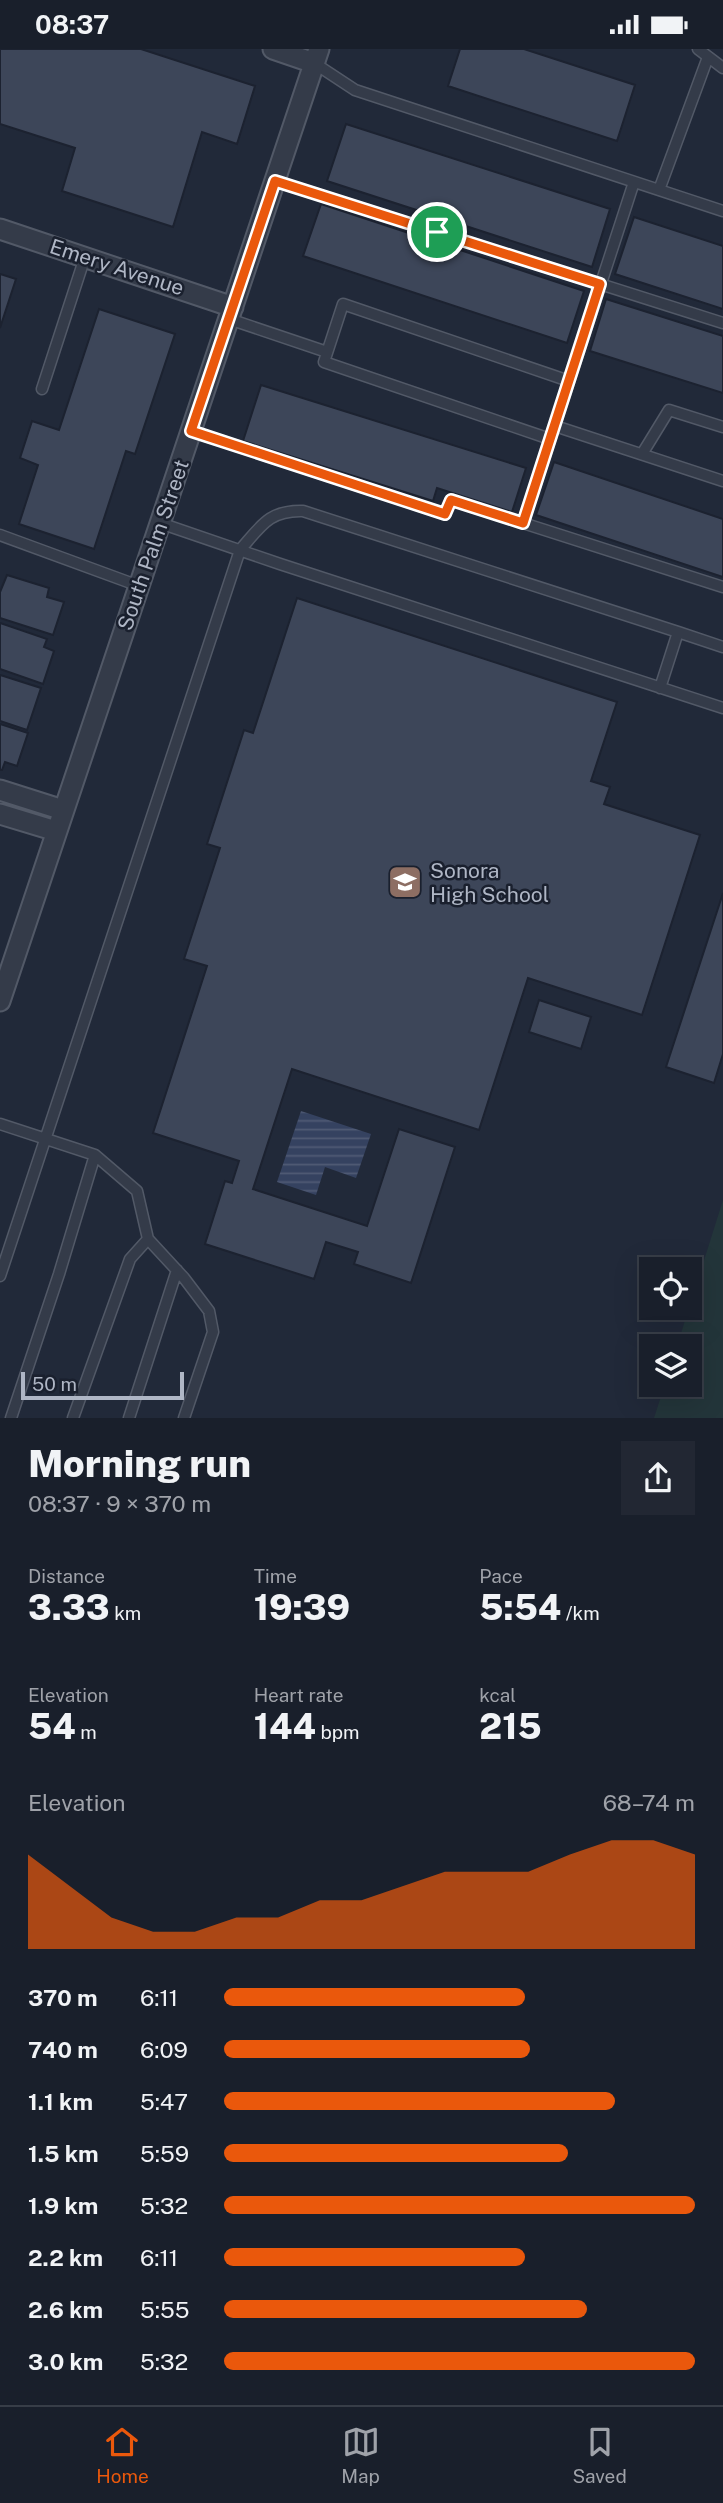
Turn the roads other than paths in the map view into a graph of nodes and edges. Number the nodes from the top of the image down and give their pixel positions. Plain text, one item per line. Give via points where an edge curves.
1 (273, 49) edge
2 (698, 49) edge
3 (316, 56) edge
4 (708, 57) junction
5 (723, 68) edge
6 (275, 181) junction
7 (634, 182) junction
8 (659, 190) junction
9 (723, 211) edge
10 (0, 229) edge
11 (85, 256) junction
12 (600, 284) junction
13 (231, 313) junction
14 (723, 323) edge
15 (327, 352) junction
16 (569, 381) junction
17 (41, 389) dead end
18 (555, 426) junction
19 (723, 427) edge
20 (191, 431) junction
21 (551, 439) junction
22 (642, 454) junction
23 (723, 481) edge
24 (160, 523) junction
25 (523, 523) junction
26 (0, 535) edge
27 (240, 550) junction
28 (139, 586) junction
29 (723, 587) edge
30 (678, 632) junction
31 (723, 647) edge
32 (660, 688) junction
33 (723, 708) edge
34 (0, 790) edge
35 (63, 810) junction
36 (0, 814) edge
37 (56, 831) junction
38 (0, 1001) edge
39 (0, 1123) edge
40 (45, 1139) junction
41 (95, 1155) junction
42 (148, 1239) junction
43 (177, 1270) junction
44 (0, 1276) edge
45 (11, 1418) edge
46 (73, 1418) edge
47 (129, 1418) edge
48 (184, 1418) edge

1 - 3 street
2 - 4 lane
3 - 6 street, South Palm Street
3 - 7 lane via 355,90
4 - 5 lane
4 - 8 lane
6 - 12 lane
6 - 13 street, South Palm Street
7 - 8 lane
7 - 12 lane
8 - 9 lane
10 - 11 street, Emery Avenue
11 - 13 street, Emery Avenue
11 - 17 lane
12 - 14 lane
12 - 16 lane
13 - 15 lane
13 - 20 street, South Palm Street
15 - 16 lane via 342,303
15 - 21 lane via 324,362
16 - 18 lane
18 - 21 lane
18 - 22 lane
19 - 22 lane via 669,410
20 - 24 street, South Palm Street
20 - 25 lane via 445,514 451,500
21 - 25 lane
22 - 23 lane
24 - 27 lane
24 - 28 street, South Palm Street
25 - 29 lane
26 - 28 lane
27 - 30 lane via 274,515 303,511
27 - 32 lane
27 - 40 lane
28 - 35 street, South Palm Street
30 - 31 lane
30 - 32 lane
32 - 33 lane
34 - 35 street
35 - 37 street, South Palm Street
36 - 37 street
37 - 38 street, South Palm Street
39 - 40 lane
40 - 41 lane
40 - 44 lane
41 - 42 lane via 137,1191
41 - 45 lane
42 - 43 lane
42 - 46 lane via 130,1259
43 - 47 lane
43 - 48 lane via 209,1311 213,1332

